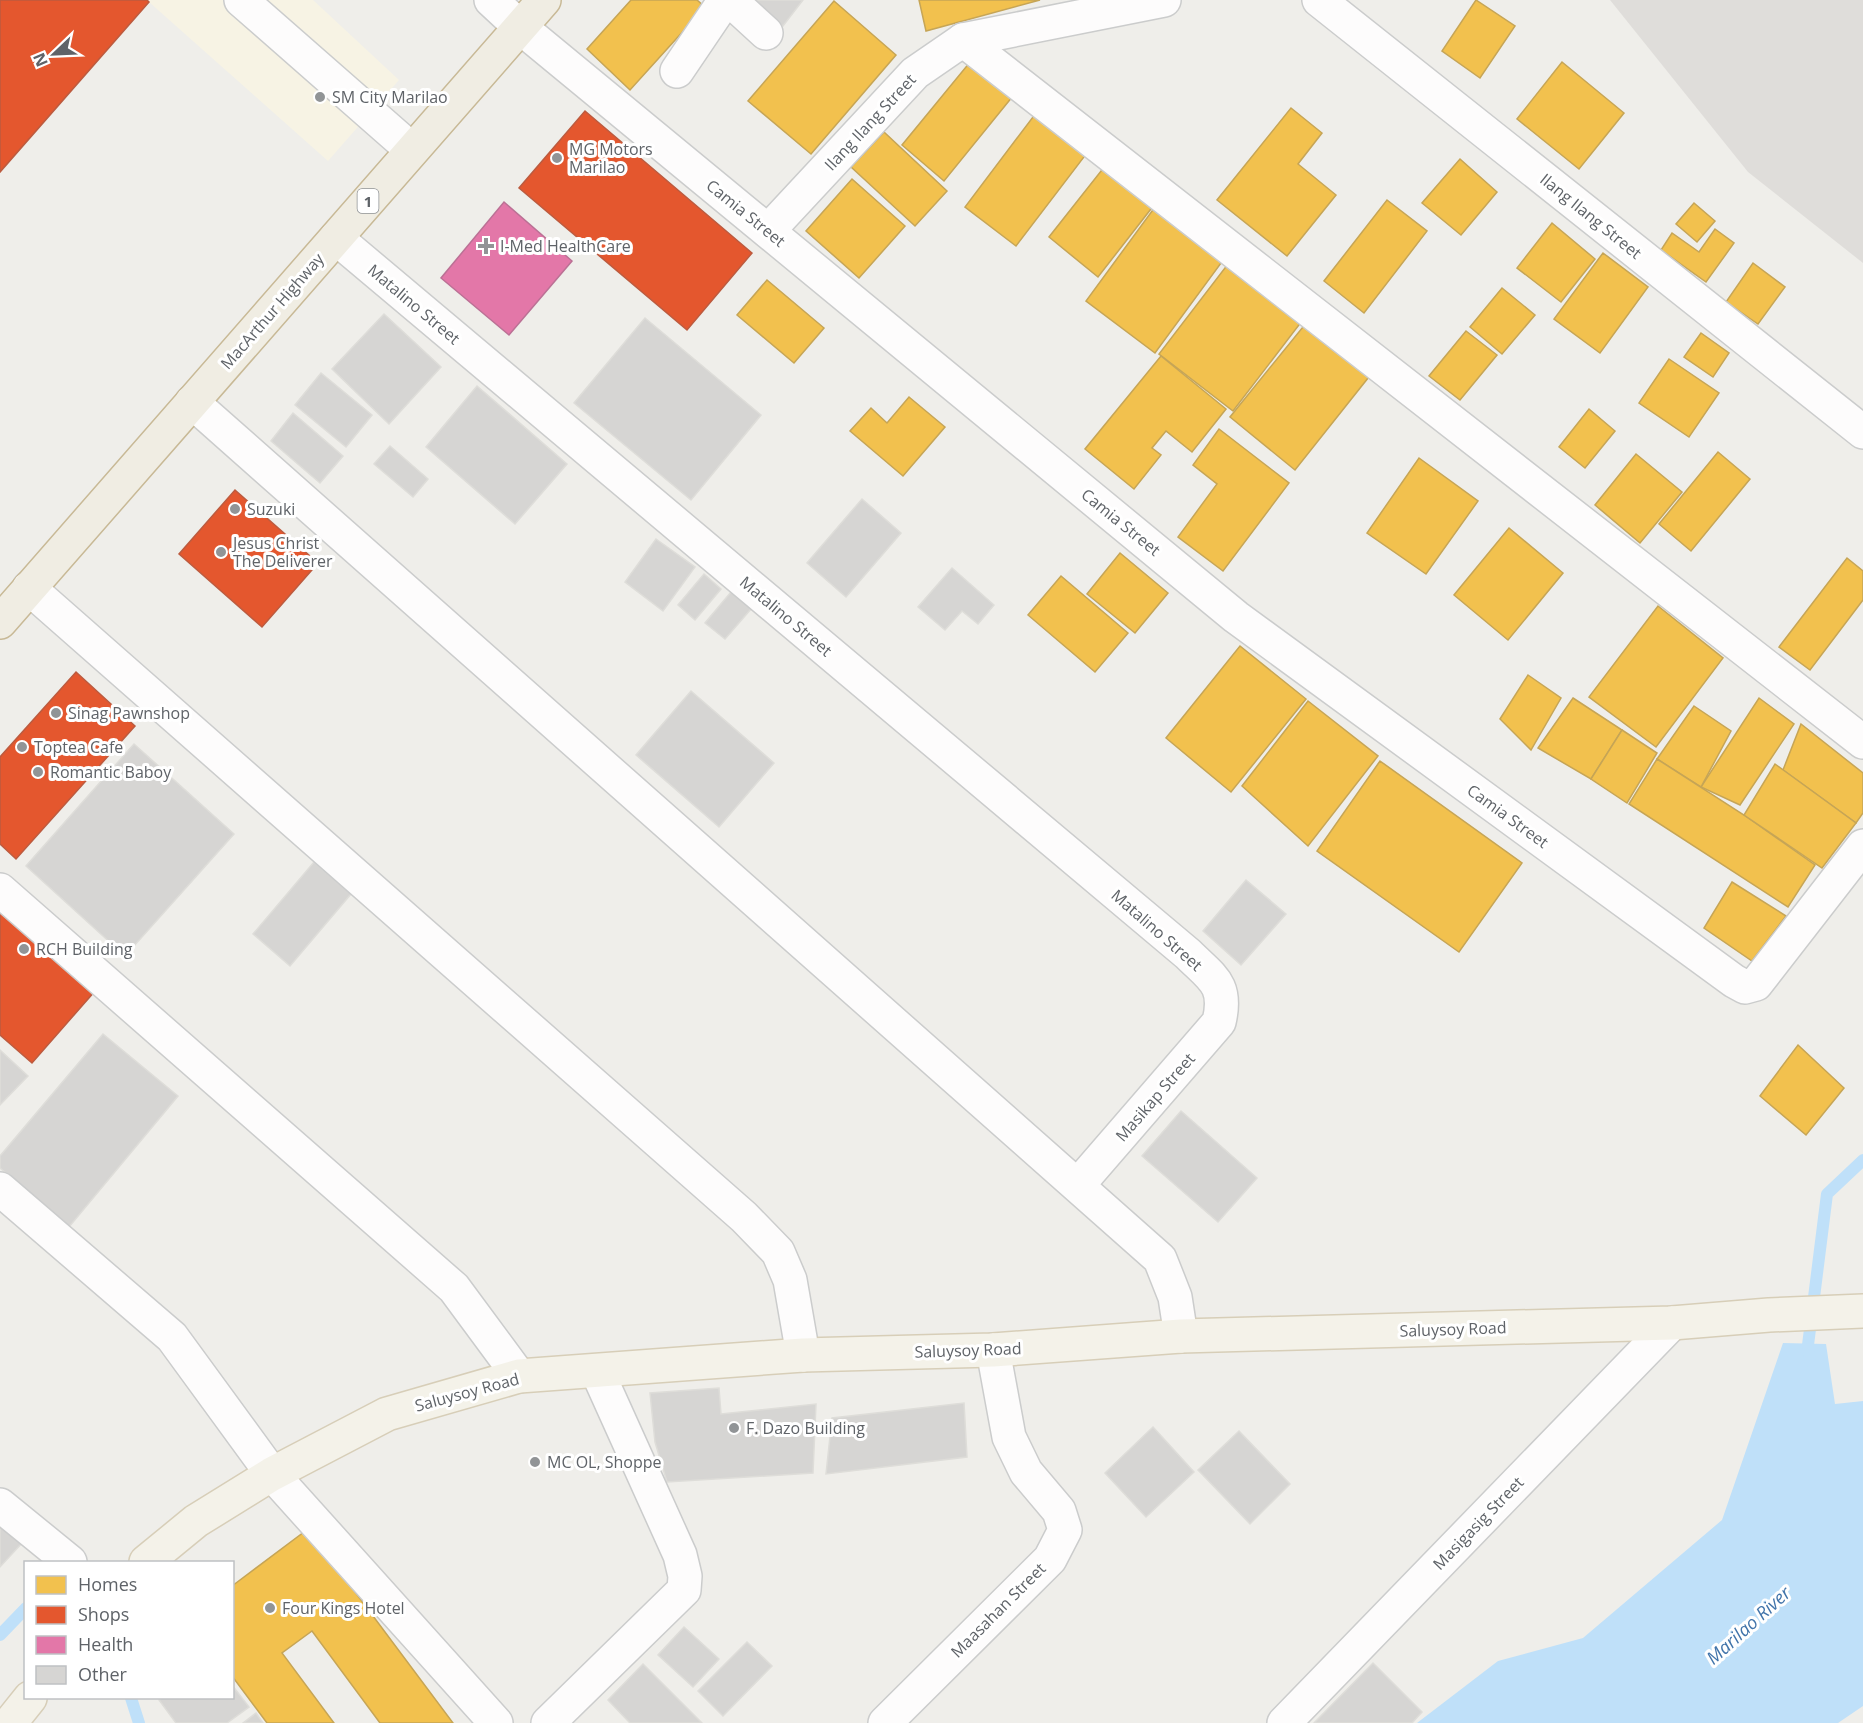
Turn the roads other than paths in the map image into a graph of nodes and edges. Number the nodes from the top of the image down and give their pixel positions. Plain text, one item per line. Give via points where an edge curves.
1 (241, 0) edge
2 (491, 0) edge
3 (544, 0) edge
4 (727, 0) edge
5 (1164, 0) edge
6 (1319, 0) edge
7 (520, 27) junction
8 (766, 33) dead end
9 (963, 40) junction
10 (676, 71) dead end
11 (412, 150) junction
12 (768, 231) junction
13 (336, 238) junction
14 (192, 402) junction
15 (1863, 432) edge
16 (29, 588) junction
17 (0, 622) edge
18 (1863, 742) edge
19 (1863, 846) edge
20 (0, 890) edge
21 (1223, 1004) joint
22 (1078, 1185) junction
23 (0, 1189) edge
24 (1850, 1312) edge
25 (1672, 1323) junction
26 (1180, 1336) junction
27 (993, 1350) junction
28 (803, 1355) junction
29 (597, 1371) junction
30 (519, 1376) junction
31 (272, 1474) junction
32 (0, 1506) edge
33 (68, 1561) edge
34 (148, 1561) edge
35 (29, 1699) edge
36 (10, 1723) edge
37 (496, 1723) edge
38 (548, 1723) edge
39 (885, 1723) edge
40 (1284, 1723) edge

1 - 11 street
2 - 7 street, Camia Street
3 - 7 highway, MacArthur Highway / 1
4 - 8 street
4 - 10 street
5 - 9 street, Ilang Ilang Street
6 - 15 street, Ilang Ilang Street
7 - 11 highway, MacArthur Highway / 1
7 - 12 street, Camia Street
9 - 12 street, Ilang Ilang Street via 915,73
9 - 18 street
11 - 13 highway, MacArthur Highway / 1
12 - 19 street, Camia Street via 1236,617 1734,981 1745,987 1756,984
13 - 14 highway, MacArthur Highway / 1
13 - 21 street, Matalino Street via 1188,954 1217,982
14 - 16 highway, MacArthur Highway / 1
14 - 22 street
16 - 17 highway, MacArthur Highway / 1
16 - 28 street via 744,1217 778,1252 790,1280
20 - 30 street via 454,1288
21 - 22 street, Masikap Street via 1219,1022
22 - 26 street via 1160,1259 1175,1297
23 - 31 street via 172,1337
24 - 25 main road, Saluysoy Road
25 - 26 main road, Saluysoy Road
25 - 40 street, Masigasig Street
26 - 27 main road, Saluysoy Road
27 - 28 main road, Saluysoy Road
27 - 39 street, Maasahan Street via 1009,1437 1026,1472 1059,1511 1065,1530 1050,1559
28 - 29 main road, Saluysoy Road
29 - 30 main road, Saluysoy Road
29 - 38 street via 680,1555 684,1590
30 - 31 main road, Saluysoy Road via 387,1414
31 - 34 main road, Saluysoy Road via 196,1521
31 - 37 street
32 - 33 street
35 - 36 main road

